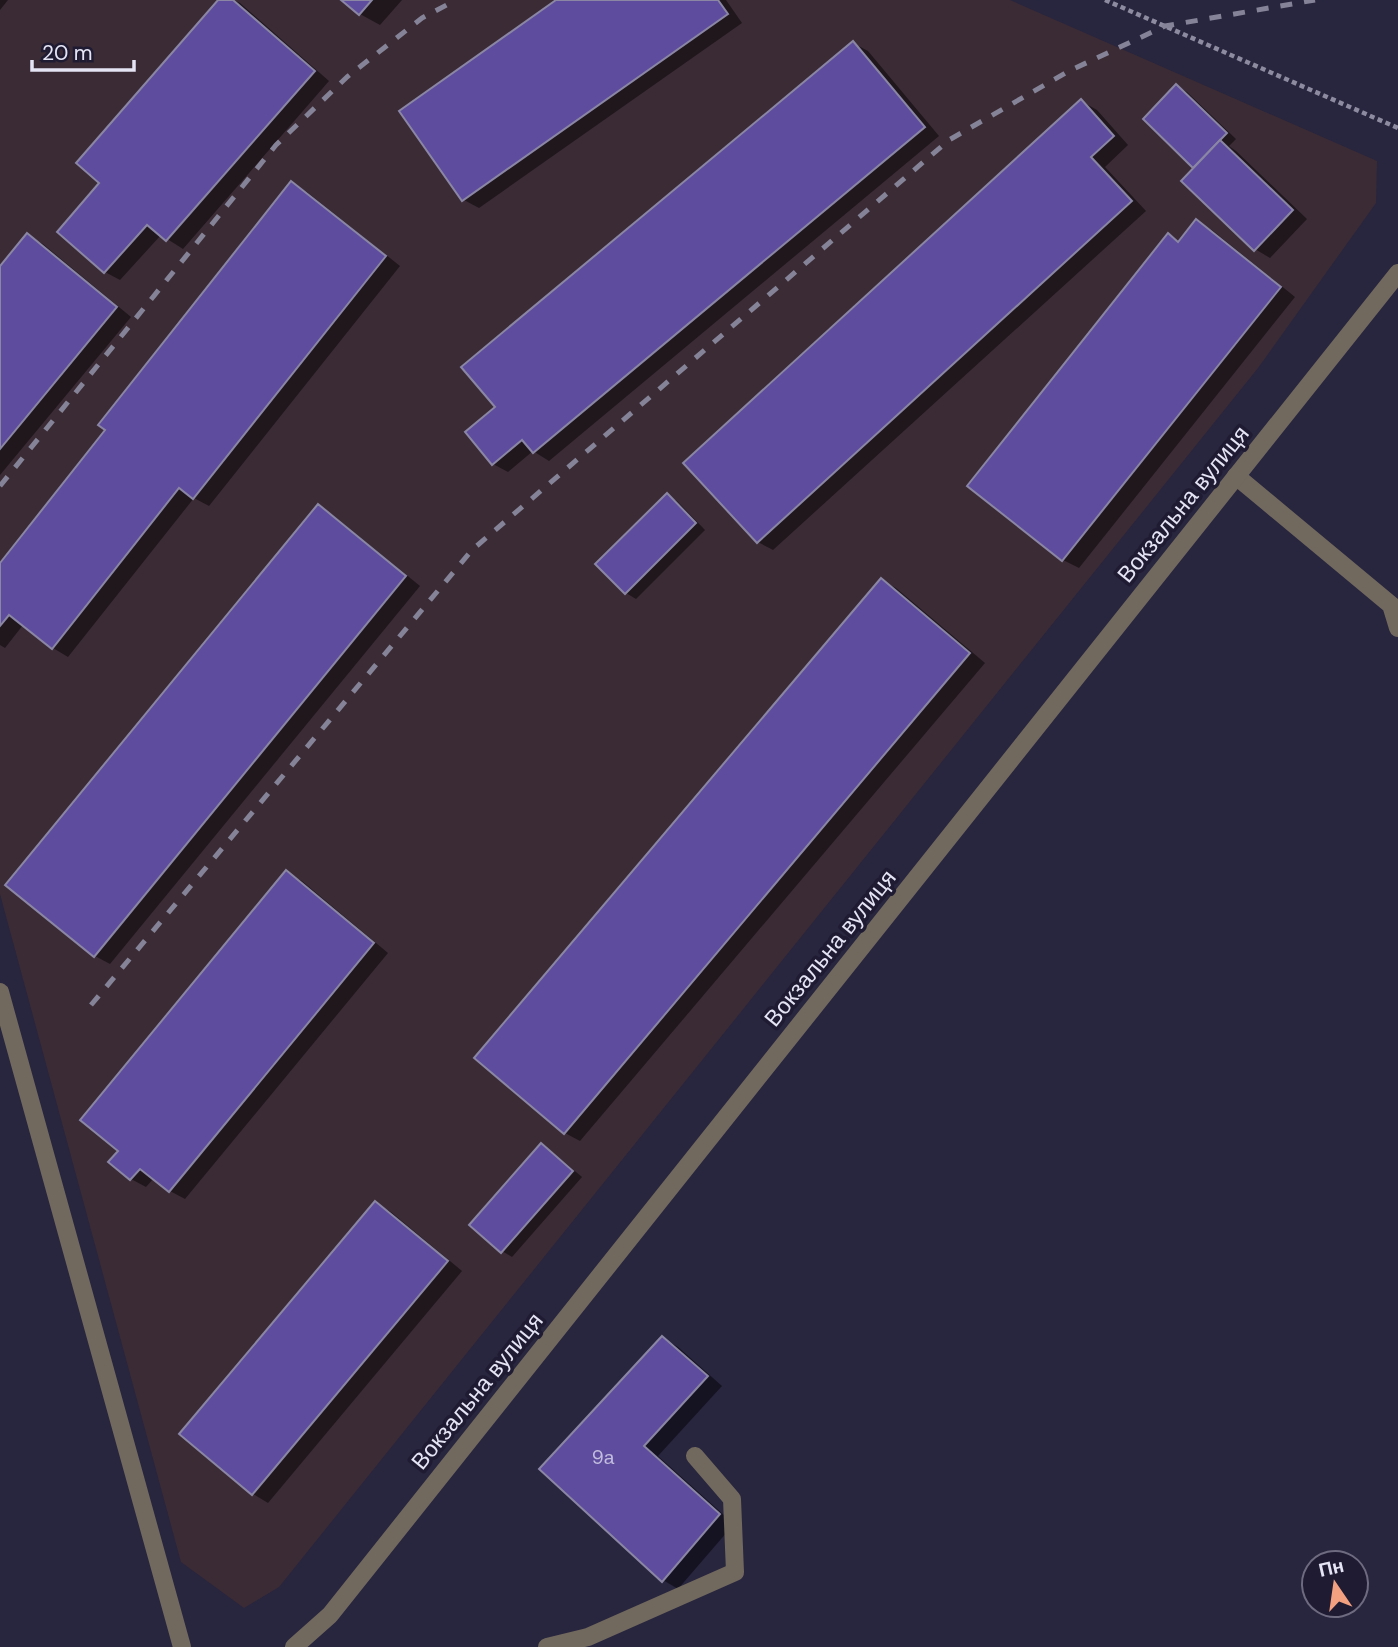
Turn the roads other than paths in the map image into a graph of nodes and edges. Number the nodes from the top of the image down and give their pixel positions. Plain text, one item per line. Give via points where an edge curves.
1 (1398, 273) edge
2 (1236, 476) junction
3 (1398, 628) edge
4 (0, 992) edge
5 (695, 1456) dead end
6 (182, 1647) edge
7 (294, 1647) edge
8 (547, 1647) edge

1 - 2 street, Вокзальна вулиця
2 - 3 street via 1391,605
2 - 7 street, Вокзальна вулиця via 339,1604
4 - 6 street
5 - 8 street via 733,1499 735,1572 588,1637

